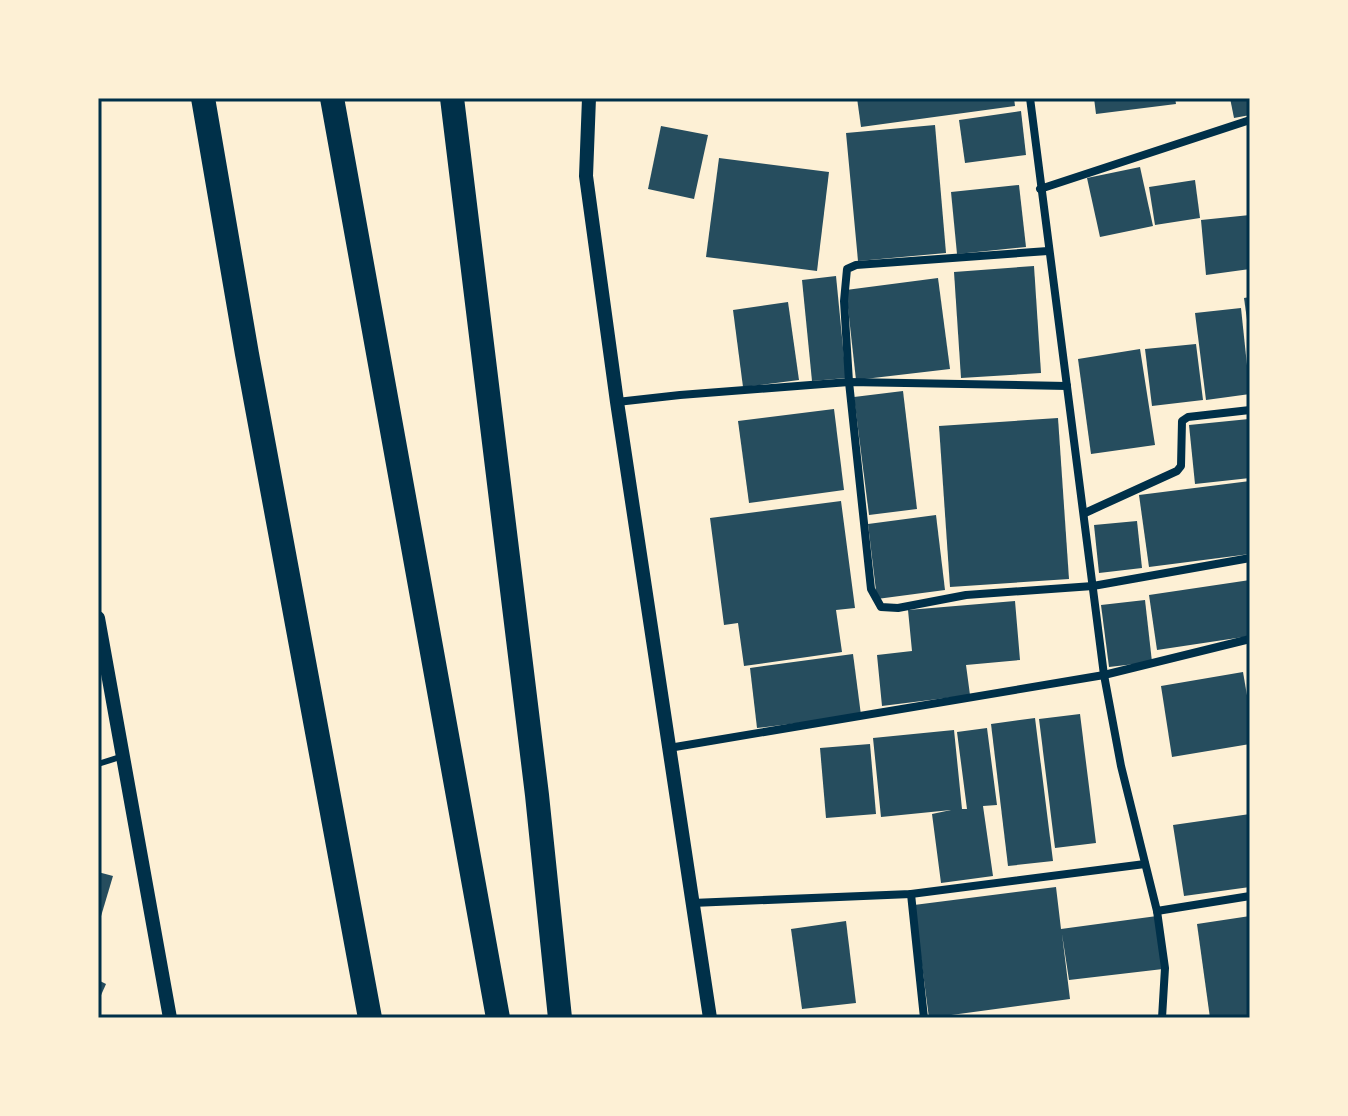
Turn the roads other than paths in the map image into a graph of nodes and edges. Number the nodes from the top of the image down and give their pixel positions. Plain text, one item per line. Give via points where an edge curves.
1 (203, 98) edge
2 (332, 98) edge
3 (452, 98) edge
4 (589, 98) edge
5 (1030, 98) edge
6 (1250, 120) edge
7 (1040, 189) junction
8 (1048, 251) junction
9 (849, 382) junction
10 (1067, 386) junction
11 (617, 402) junction
12 (1250, 410) edge
13 (1085, 513) junction
14 (1250, 558) edge
15 (1093, 586) junction
16 (99, 624) edge
17 (1250, 639) edge
18 (1104, 675) junction
19 (669, 748) junction
20 (124, 756) junction
21 (98, 764) edge
22 (1145, 864) junction
23 (911, 894) junction
24 (1250, 896) edge
25 (691, 903) junction
26 (1157, 911) junction
27 (170, 1018) edge
28 (370, 1018) edge
29 (498, 1018) edge
30 (560, 1018) edge
31 (710, 1018) edge
32 (924, 1018) edge
33 (1162, 1018) edge

1 - 28 highway
2 - 29 highway
3 - 30 highway
4 - 11 street via 586,176
5 - 7 street
6 - 7 street
7 - 8 street
8 - 9 street via 852,265 847,269 844,301
8 - 10 street
9 - 10 street
9 - 11 street
9 - 15 street via 871,589 881,607
10 - 13 street
11 - 19 street
12 - 13 street via 1188,417 1182,421 1177,471
13 - 15 street
14 - 15 street
15 - 18 street
16 - 20 street
17 - 18 street
18 - 19 street
18 - 22 street
19 - 25 street
20 - 21 lane
20 - 27 street
22 - 23 street
22 - 26 street
23 - 25 street
23 - 32 street
24 - 26 street
25 - 31 street
26 - 33 street via 1165,968

